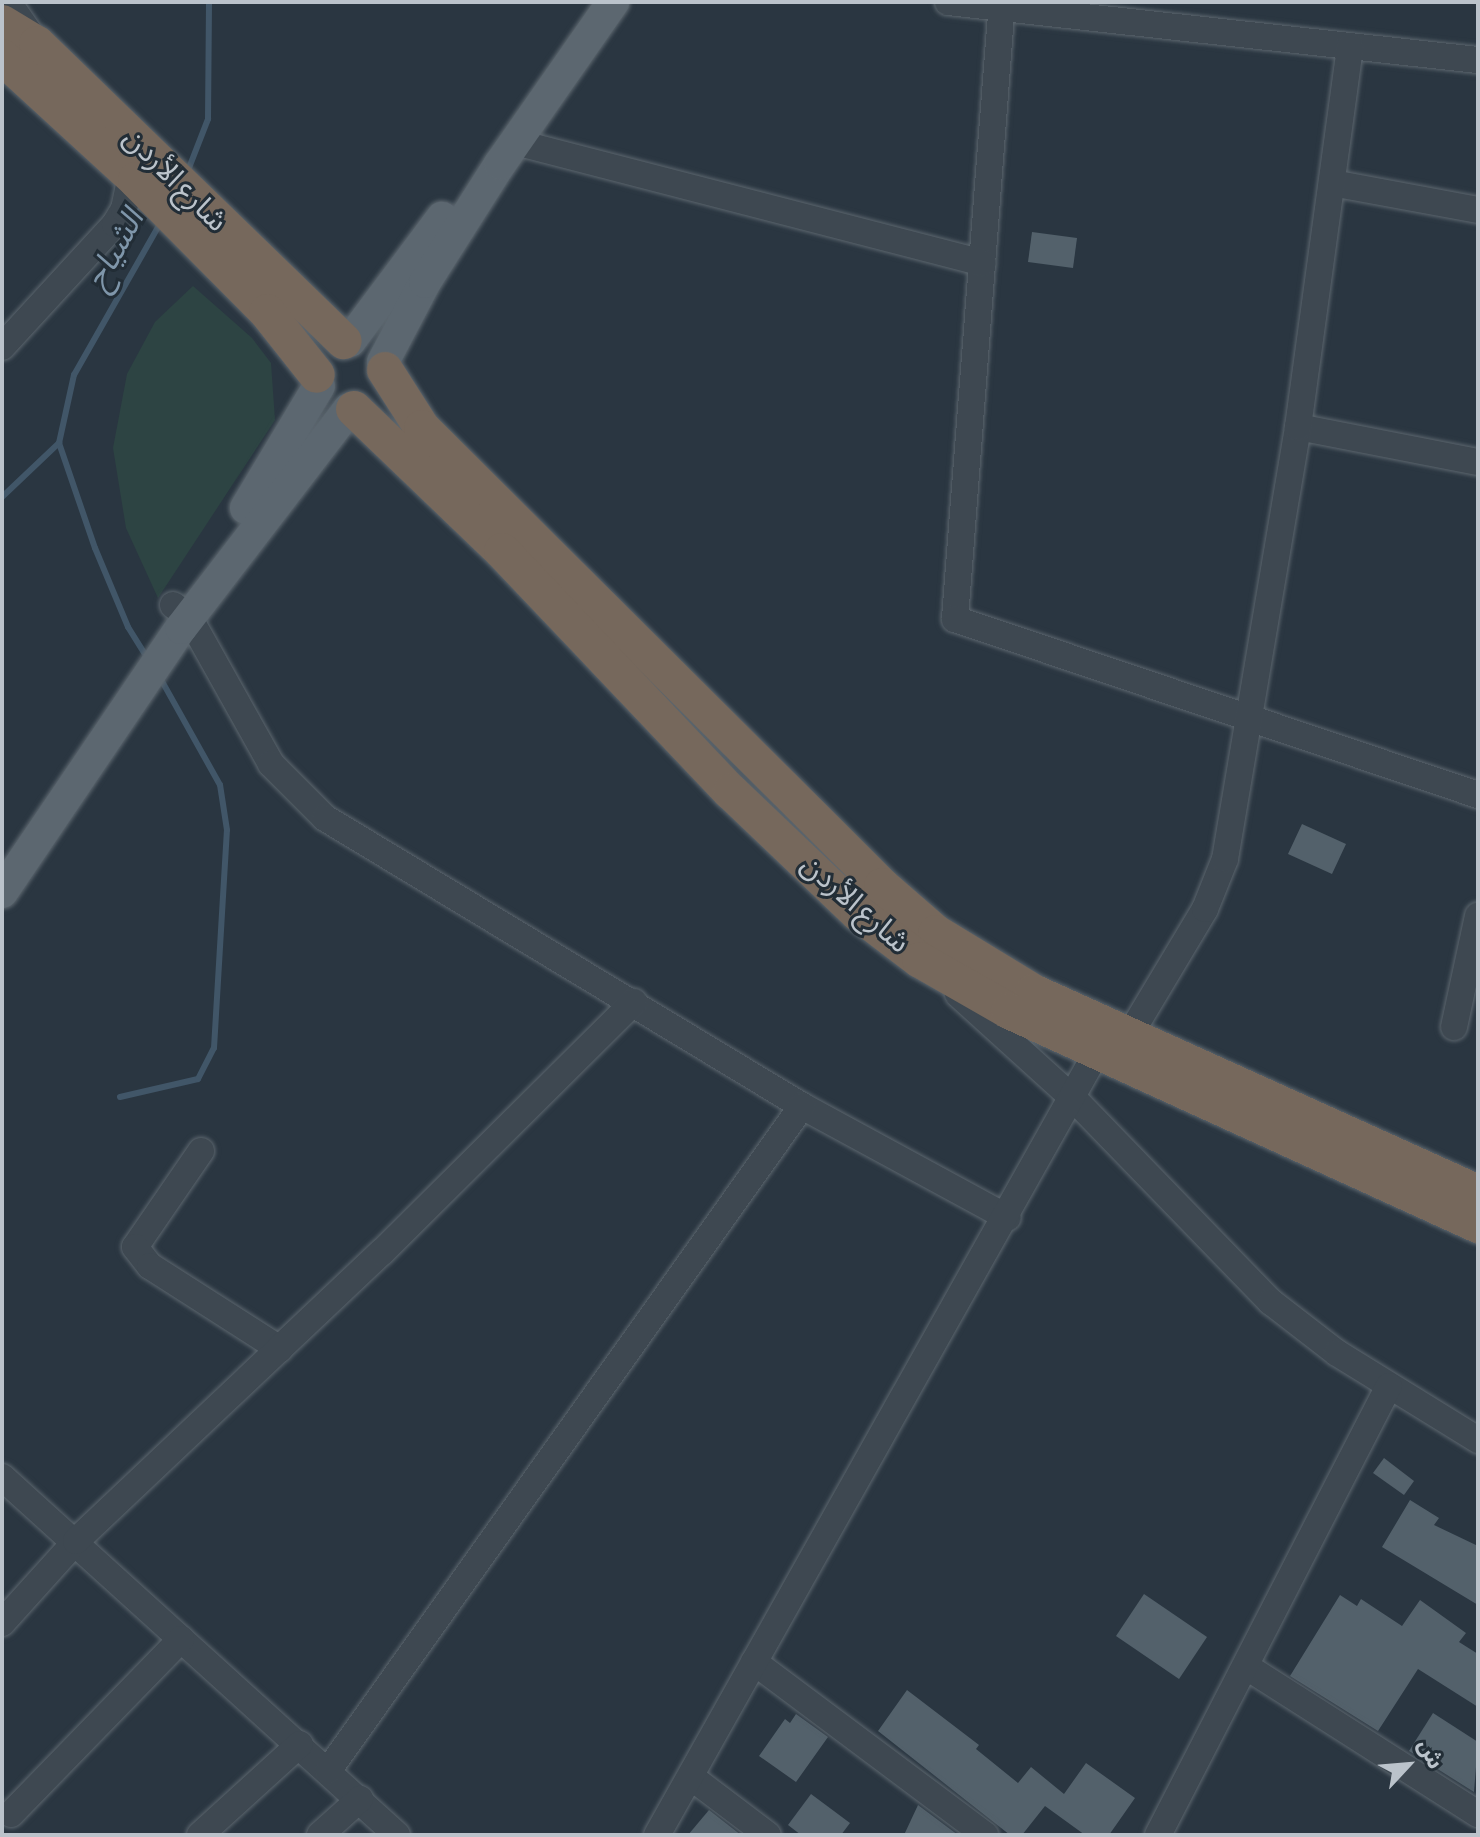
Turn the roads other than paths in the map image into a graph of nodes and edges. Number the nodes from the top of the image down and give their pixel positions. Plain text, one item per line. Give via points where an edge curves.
1 (8, 2) edge
2 (593, 2) edge
3 (613, 2) edge
4 (948, 2) edge
5 (1002, 4) edge
6 (2, 23) edge
7 (37, 44) junction
8 (1350, 47) junction
9 (2, 57) edge
10 (1478, 60) edge
11 (515, 142) junction
12 (140, 171) junction
13 (1332, 183) junction
14 (1478, 210) edge
15 (214, 239) junction
16 (983, 263) junction
17 (347, 341) junction
18 (2, 347) edge
19 (384, 366) junction
20 (318, 380) junction
21 (351, 409) junction
22 (1298, 427) junction
23 (1478, 462) edge
24 (177, 616) junction
25 (133, 679) junction
26 (1246, 718) junction
27 (1478, 795) edge
28 (2, 859) edge
29 (882, 886) junction
30 (2, 892) edge
31 (858, 913) junction
32 (1478, 916) edge
33 (920, 960) junction
34 (634, 1002) junction
35 (1454, 1027) dead end
36 (1114, 1043) junction
37 (1074, 1099) junction
38 (802, 1106) junction
39 (201, 1151) dead end
40 (1478, 1193) edge
41 (1008, 1218) junction
42 (1478, 1225) edge
43 (280, 1349) junction
44 (1389, 1386) junction
45 (1478, 1440) edge
46 (2, 1477) edge
47 (76, 1541) junction
48 (2, 1623) edge
49 (181, 1639) junction
50 (754, 1662) junction
51 (1247, 1667) junction
52 (300, 1744) junction
53 (328, 1771) junction
54 (691, 1777) junction
55 (360, 1799) junction
56 (11, 1814) dead end
57 (1478, 1814) edge
58 (200, 1835) edge
59 (320, 1835) edge
60 (397, 1835) edge
61 (657, 1835) edge
62 (768, 1835) edge
63 (985, 1835) edge
64 (1158, 1835) edge

1 - 7 street
2 - 17 main road
3 - 11 main road
4 - 5 street
5 - 8 street
5 - 16 street
6 - 7 highway, شارع الأردن
7 - 12 highway, شارع الأردن
8 - 10 street
8 - 13 street
9 - 12 highway, شارع الأردن
11 - 16 street
11 - 19 main road via 425,282
12 - 15 highway, شارع الأردن
12 - 18 street via 115,224
13 - 14 street
13 - 22 street
15 - 17 highway, شارع الأردن
15 - 20 highway, شارع الأردن
16 - 26 street via 955,619
17 - 19 highway via 366,344
17 - 20 highway via 328,350
19 - 21 highway via 374,401
19 - 29 highway, شارع الأردن via 422,428
20 - 21 highway via 330,402
20 - 24 main road
21 - 24 main road
21 - 31 highway, شارع الأردن via 502,551 731,792
22 - 23 street
22 - 26 street
24 - 25 main road
24 - 34 street via 292,791 325,818
25 - 28 main road
25 - 30 main road
26 - 27 street
26 - 36 street via 1225,859 1205,909
29 - 31 highway
29 - 36 highway, شارع الأردن via 976,960
31 - 33 highway, شارع الأردن
32 - 35 street
33 - 36 highway, شارع الأردن via 1009,1011
33 - 37 street
34 - 38 street
34 - 43 street
36 - 37 street
36 - 40 highway, شارع الأردن
36 - 42 highway, شارع الأردن
37 - 41 street
37 - 44 street via 1271,1302
38 - 41 street
38 - 53 street
39 - 43 street via 135,1247 150,1266
41 - 50 street
43 - 47 street
44 - 45 street
44 - 51 street
46 - 47 street
47 - 48 street
47 - 49 street
49 - 52 street
49 - 56 street
50 - 54 street
50 - 63 street
51 - 57 street
51 - 64 street
52 - 53 street
52 - 58 street
53 - 55 street
54 - 61 street
54 - 62 street
55 - 59 street
55 - 60 street

